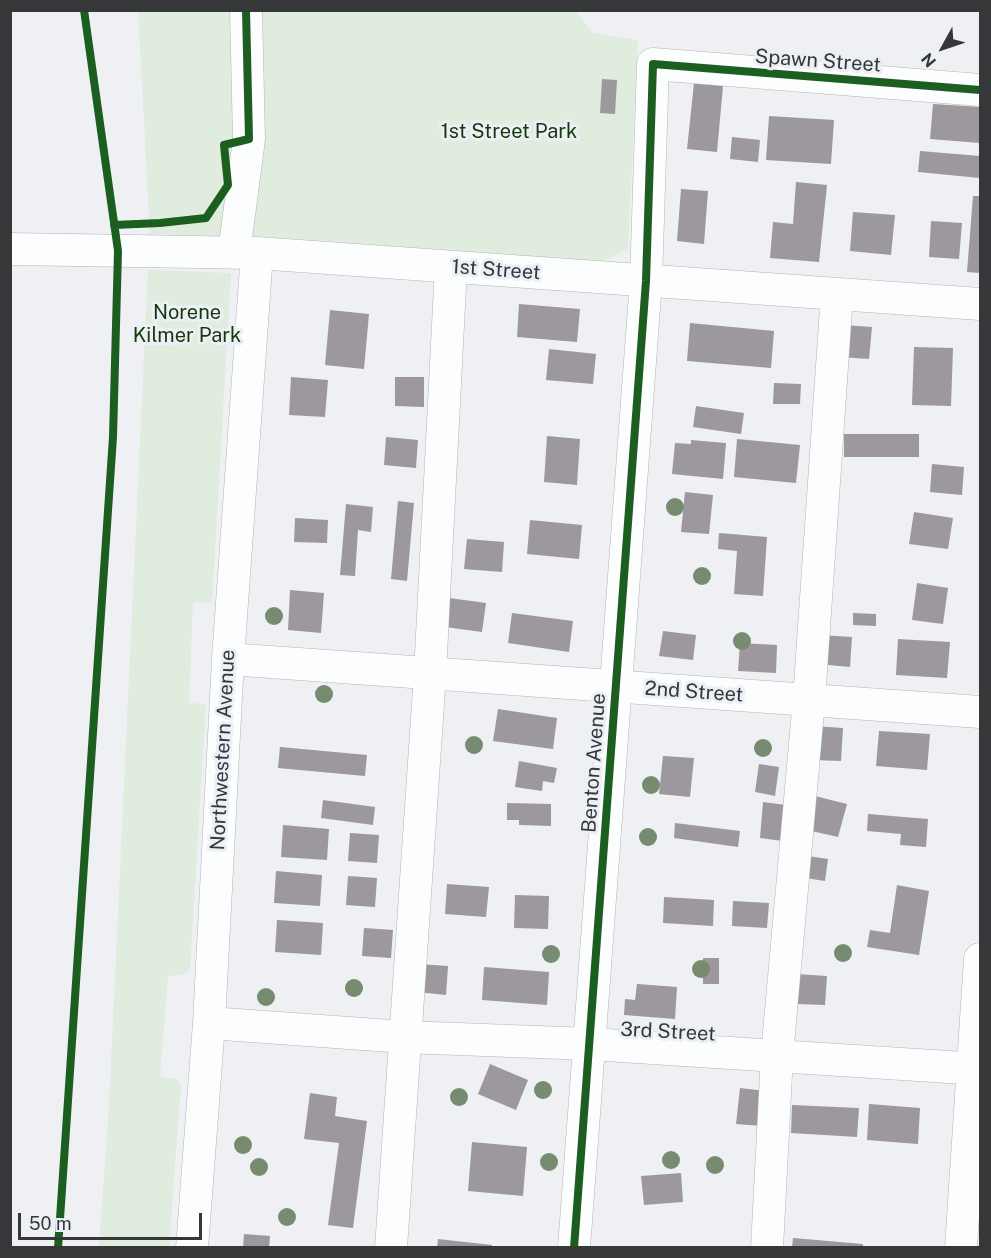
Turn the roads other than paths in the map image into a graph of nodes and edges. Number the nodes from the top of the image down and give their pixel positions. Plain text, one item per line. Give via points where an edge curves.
1 (246, 10) edge
2 (653, 64) joint
3 (981, 90) edge
4 (10, 249) edge
5 (246, 253) junction
6 (451, 267) junction
7 (646, 281) junction
8 (837, 294) junction
9 (981, 304) edge
10 (228, 659) junction
11 (430, 674) junction
12 (616, 687) junction
13 (809, 700) junction
14 (981, 712) edge
15 (981, 959) edge
16 (209, 1023) junction
17 (405, 1037) junction
18 (590, 1044) junction
19 (777, 1055) junction
20 (976, 1068) edge
21 (192, 1248) edge
22 (391, 1248) edge
23 (574, 1248) edge
24 (767, 1248) edge
25 (961, 1248) edge

1 - 5 street, Northwestern Avenue
2 - 3 street, Spawn Street
2 - 7 street, Benton Avenue
4 - 5 street, 1st Street
5 - 6 street, 1st Street
5 - 10 street, Northwestern Avenue
6 - 7 street, 1st Street
6 - 11 street
7 - 8 street, 1st Street
7 - 12 street, Benton Avenue
8 - 9 street, 1st Street
8 - 13 street
10 - 11 street, 2nd Street
10 - 16 street, Northwestern Avenue
11 - 12 street, 2nd Street
11 - 17 street
12 - 13 street, 2nd Street
12 - 18 street, Benton Avenue
13 - 14 street, 2nd Street
13 - 19 street
15 - 20 street
16 - 17 street, 3rd Street
16 - 21 street, Northwestern Avenue
17 - 18 street, 3rd Street
17 - 22 street
18 - 19 street, 3rd Street
18 - 23 street, Benton Avenue
19 - 20 street, 3rd Street
19 - 24 street
20 - 25 street

